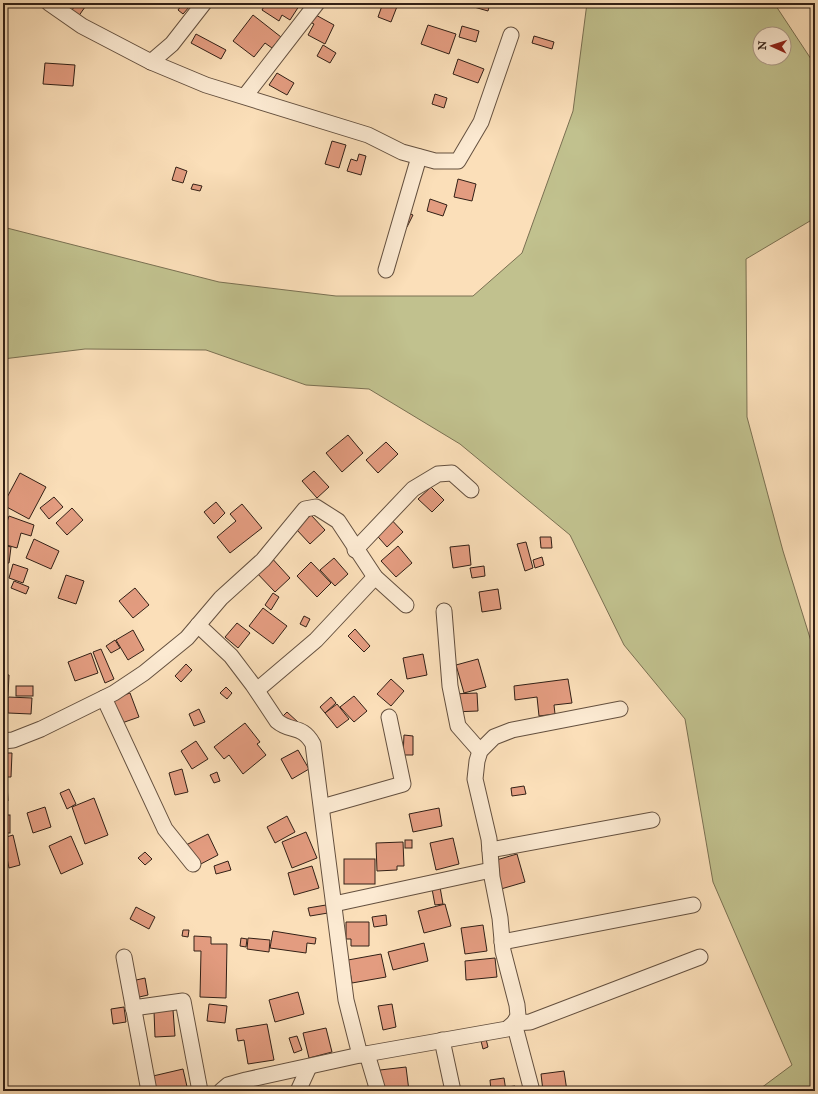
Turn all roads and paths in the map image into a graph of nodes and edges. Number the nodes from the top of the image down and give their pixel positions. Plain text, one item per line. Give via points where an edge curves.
1 (49, 3) edge
2 (204, 3) edge
3 (317, 3) edge
4 (511, 36) dead end
5 (151, 62) junction
6 (245, 96) junction
7 (419, 157) junction
8 (386, 270) dead end
9 (471, 490) dead end
10 (355, 550) junction
11 (375, 577) junction
12 (406, 605) dead end
13 (444, 611) dead end
14 (198, 625) junction
15 (257, 690) junction
16 (104, 698) junction
17 (620, 709) dead end
18 (389, 717) dead end
19 (3, 741) edge
20 (480, 750) junction
21 (322, 807) junction
22 (652, 820) dead end
23 (490, 850) junction
24 (193, 864) dead end
25 (491, 870) junction
26 (334, 904) junction
27 (693, 905) dead end
28 (502, 942) junction
29 (124, 957) dead end
30 (700, 957) dead end
31 (133, 1008) junction
32 (514, 1023) junction
33 (442, 1040) junction
34 (363, 1054) junction
35 (309, 1067) junction
36 (149, 1091) edge
37 (200, 1091) edge
38 (221, 1091) edge
39 (298, 1091) edge
40 (378, 1091) edge
41 (453, 1091) edge
42 (532, 1091) edge

1 - 5 street via 82,26
2 - 5 street via 172,44
3 - 6 street
4 - 7 street via 481,122 458,161 435,162
5 - 6 street via 206,86
6 - 7 street via 368,135 402,152
7 - 8 street
9 - 10 street via 452,473 438,474 413,489
10 - 11 street
10 - 14 street via 338,521 316,507 305,509 263,560 221,598
11 - 12 street
11 - 15 street via 316,640
13 - 20 street via 450,686 458,726
14 - 15 street via 231,656
14 - 16 street via 144,674
15 - 21 street via 277,721 304,732 313,744
16 - 19 street via 41,729
16 - 24 street via 165,829
17 - 20 street via 512,730 494,737
18 - 21 street via 403,784
20 - 23 street via 475,779
21 - 26 street
22 - 23 street
23 - 25 street
25 - 26 street
25 - 28 street
26 - 34 street via 346,1000
27 - 28 street
28 - 32 street via 517,1006 518,1016
29 - 31 street
30 - 32 street via 530,1022
31 - 36 street
31 - 37 street via 183,1000
32 - 33 street via 507,1029
32 - 42 street
33 - 34 street
33 - 41 street
34 - 35 street
34 - 40 street
35 - 38 street via 228,1085
35 - 39 street

